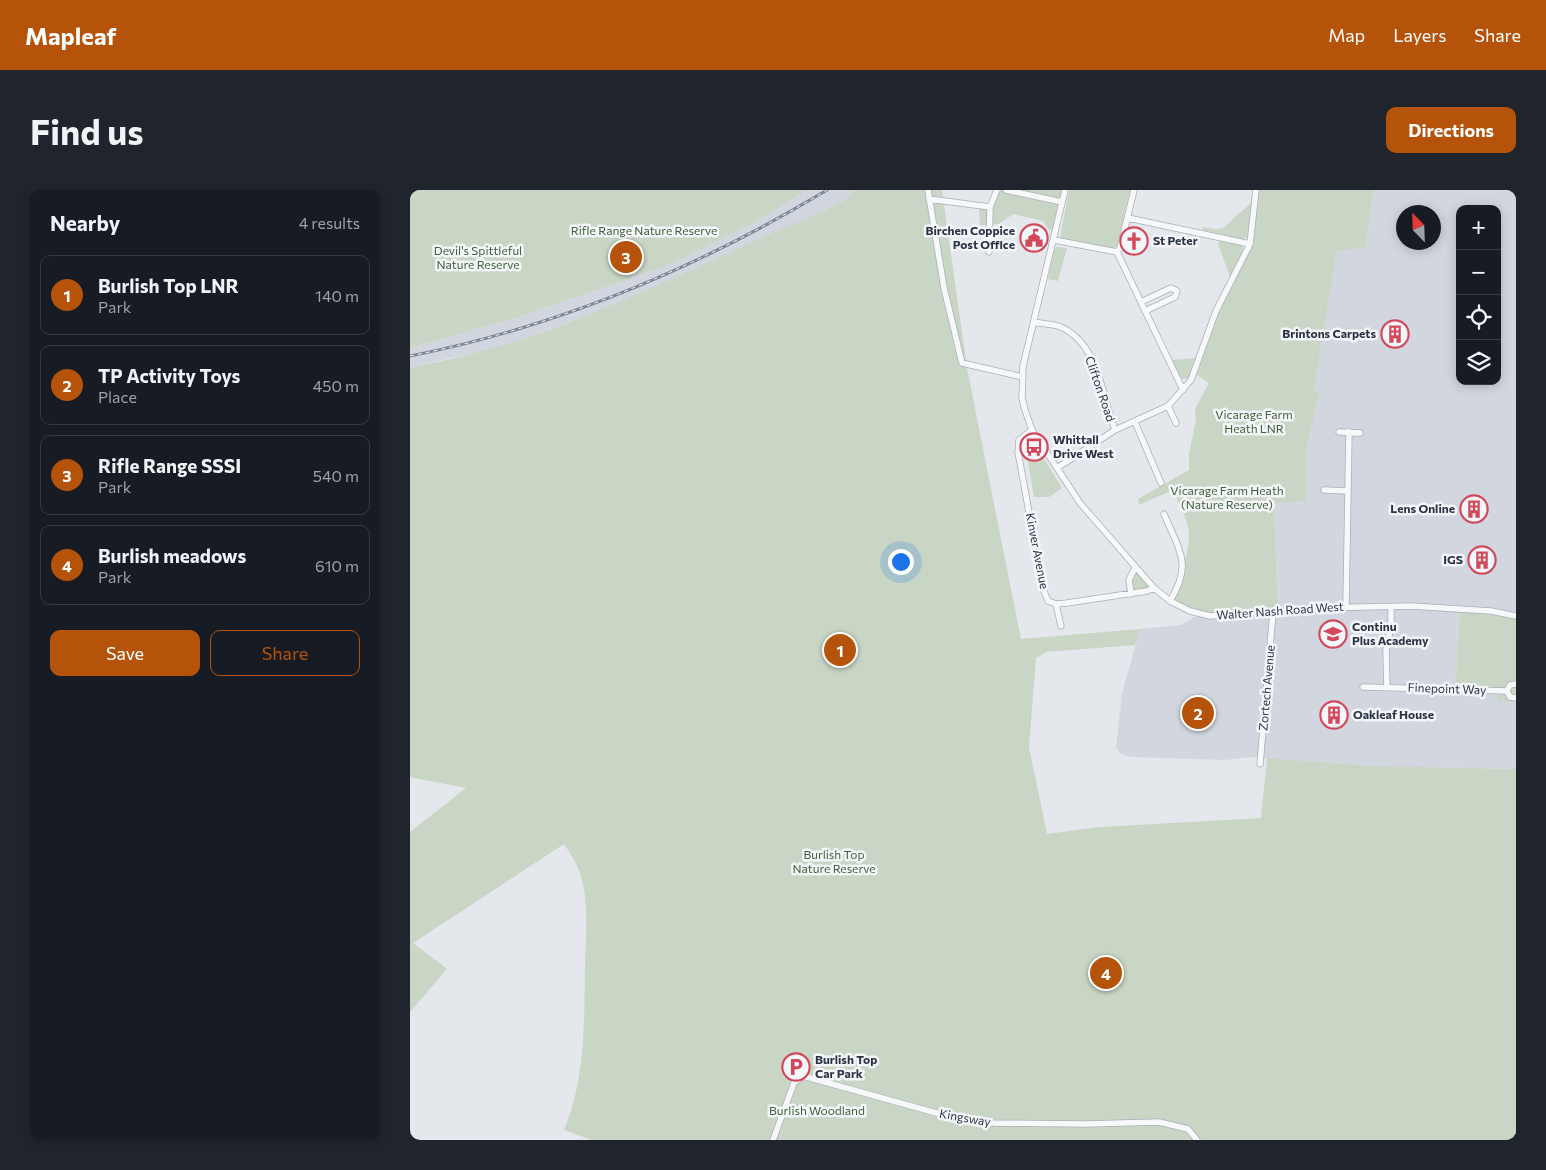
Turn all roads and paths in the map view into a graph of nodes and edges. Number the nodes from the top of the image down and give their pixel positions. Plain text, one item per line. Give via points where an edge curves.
1 (928, 190) edge
2 (997, 190) edge
3 (1006, 190) edge
4 (1065, 190) edge
5 (1134, 190) edge
6 (1256, 190) edge
7 (929, 199) junction
8 (1062, 202) junction
9 (990, 207) junction
10 (1128, 218) junction
11 (1054, 240) junction
12 (1250, 244) junction
13 (989, 252) dead end
14 (1117, 252) junction
15 (1141, 302) junction
16 (1145, 311) junction
17 (1034, 322) junction
18 (1023, 377) junction
19 (1183, 390) junction
20 (1168, 406) junction
21 (1135, 422) junction
22 (1176, 423) dead end
23 (1032, 430) junction
24 (1115, 430) junction
25 (1339, 432) dead end
26 (1349, 432) junction
27 (1360, 433) dead end
28 (1057, 468) junction
29 (1161, 483) dead end
30 (1324, 490) dead end
31 (1348, 491) junction
32 (1164, 514) dead end
33 (1135, 568) junction
34 (1154, 588) junction
35 (1131, 594) junction
36 (1170, 601) junction
37 (1056, 604) junction
38 (1346, 606) junction
39 (1391, 607) junction
40 (1273, 612) junction
41 (1516, 616) edge
42 (1061, 626) dead end
43 (1516, 684) edge
44 (1363, 687) dead end
45 (1387, 687) junction
46 (1507, 691) junction
47 (1516, 698) edge
48 (1260, 764) dead end
49 (773, 1140) edge
50 (1197, 1140) edge

1 - 7 street
2 - 9 street
3 - 8 street
4 - 8 street, Walter Nash Road West
5 - 10 street
6 - 12 street
7 - 9 street
7 - 18 street via 944,288 962,363
8 - 11 street, Walter Nash Road West
9 - 13 street
10 - 12 street
10 - 14 street
11 - 14 street
11 - 17 street, Walter Nash Road West
12 - 19 street via 1216,311 1198,366
14 - 15 street
15 - 16 street
15 - 16 street via 1171,288 1177,291 1175,297
16 - 19 street
17 - 18 street, Walter Nash Road West
17 - 24 street, Clifton Road via 1060,327 1075,337 1089,354
18 - 23 street, Walter Nash Road West via 1022,398
19 - 20 street
20 - 21 street
20 - 22 street
21 - 24 street
21 - 29 street
23 - 28 street, Walter Nash Road West
23 - 37 street, Kinver Avenue via 1020,440 1018,452 1043,589 1048,601
24 - 28 street
25 - 26 street
26 - 27 street
26 - 31 street
28 - 33 street, Walter Nash Road West via 1080,503
30 - 31 street
31 - 38 street
32 - 36 street via 1183,566 1181,584
33 - 34 street, Walter Nash Road West
33 - 35 street via 1129,580
34 - 35 street, Kinver Avenue
34 - 36 street, Walter Nash Road West
35 - 37 street, Kinver Avenue
36 - 40 street, Walter Nash Road West via 1210,616
37 - 42 street
38 - 39 street, Walter Nash Road West
38 - 40 street, Walter Nash Road West
39 - 41 street, Walter Nash Road West via 1452,608
39 - 45 street via 1386,651
40 - 48 street, Zortech Avenue
43 - 46 street via 1510,685
44 - 45 street, Finepoint Way
45 - 46 street, Finepoint Way
46 - 47 street via 1510,697
49 - 50 street, Kingsway via 794,1083 803,1076 966,1120 991,1124 1159,1122 1182,1126

